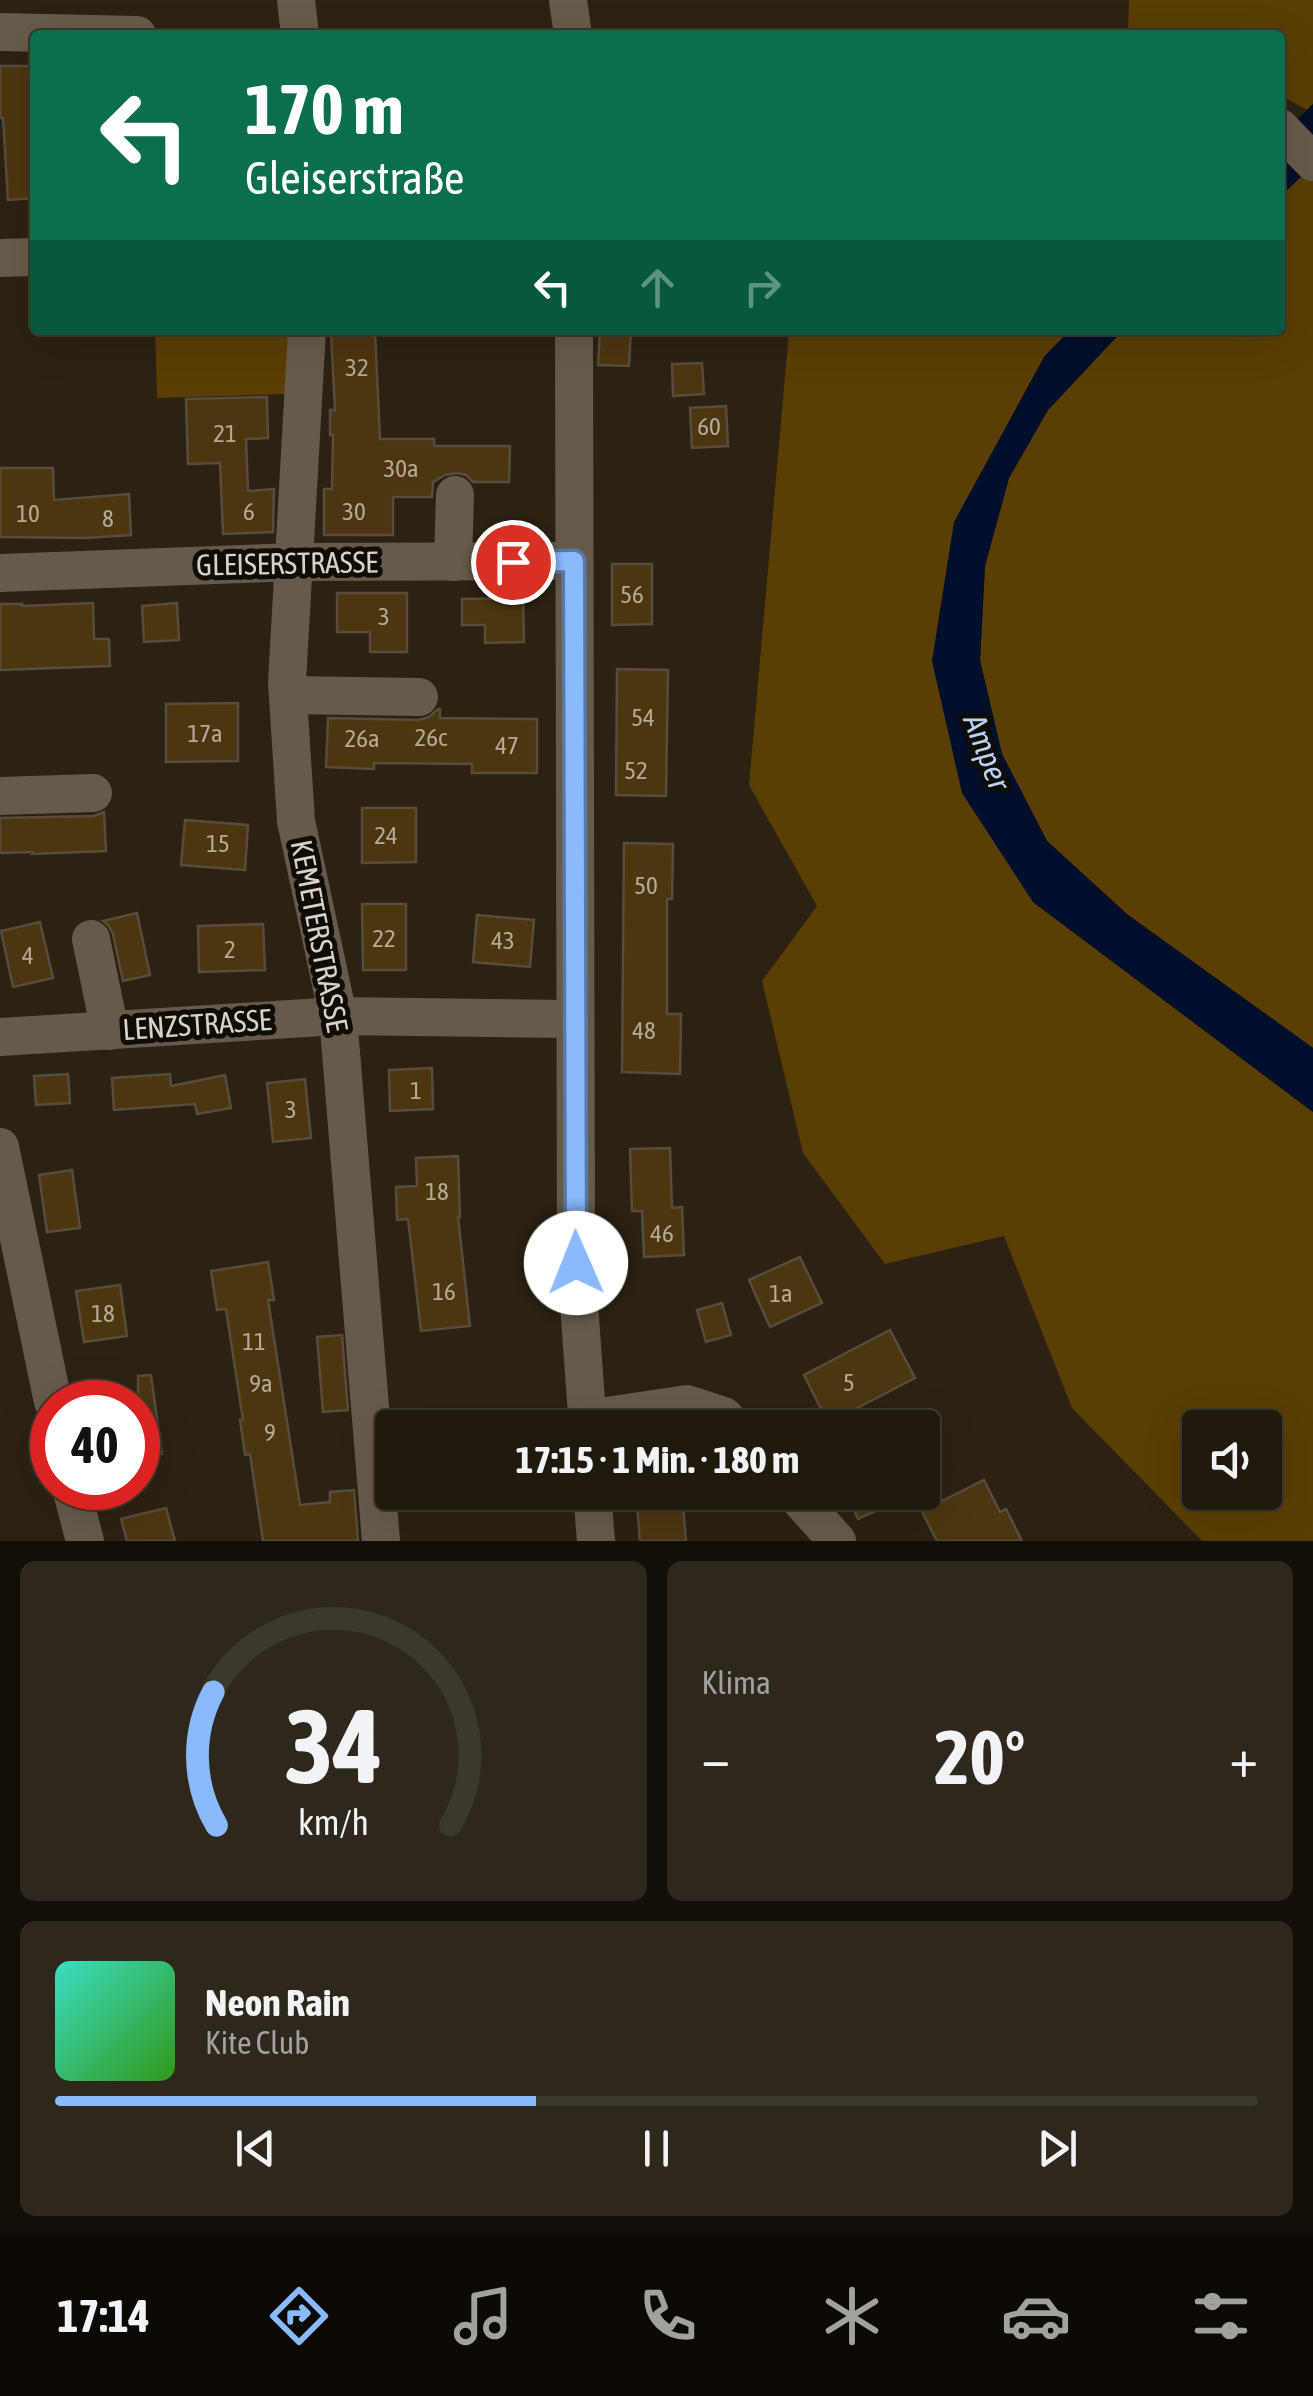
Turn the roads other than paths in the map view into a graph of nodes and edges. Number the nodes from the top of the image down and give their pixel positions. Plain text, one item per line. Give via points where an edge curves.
1 (296, 0) edge
2 (568, 0) edge
3 (299, 30) edge
4 (571, 30) edge
5 (0, 32) edge
6 (30, 33) edge
7 (1285, 133) edge
8 (1313, 162) edge
9 (30, 257) edge
10 (0, 258) edge
11 (308, 335) edge
12 (574, 335) edge
13 (455, 495) dead end
14 (574, 561) junction
15 (295, 562) junction
16 (453, 562) junction
17 (0, 573) edge
18 (288, 695) junction
19 (418, 696) dead end
20 (93, 793) dead end
21 (0, 796) edge
22 (90, 939) dead end
23 (338, 1016) junction
24 (574, 1019) junction
25 (110, 1031) junction
26 (0, 1037) edge
27 (0, 1147) edge
28 (48, 1380) edge
29 (586, 1410) edge
30 (655, 1410) edge
31 (706, 1410) edge
32 (77, 1510) edge
33 (593, 1510) edge
34 (810, 1510) edge
35 (85, 1541) edge
36 (382, 1541) edge
37 (596, 1541) edge
38 (837, 1541) edge

1 - 3 street
2 - 4 street
5 - 6 street
7 - 8 street
9 - 10 street
11 - 15 street, KEMETERSTRASSE
12 - 14 street
13 - 16 street
14 - 16 street, GLEISERSTRASSE
14 - 24 street
15 - 16 street, GLEISERSTRASSE
15 - 17 street, GLEISERSTRASSE
15 - 18 street, KEMETERSTRASSE
18 - 19 street
18 - 23 street, KEMETERSTRASSE via 296,820
20 - 21 street
22 - 25 street
23 - 24 street, LENZSTRASSE
23 - 25 street, LENZSTRASSE
23 - 36 street, KEMETERSTRASSE
24 - 29 street via 576,1263
25 - 26 street, LENZSTRASSE
27 - 28 street
30 - 31 street via 687,1404
32 - 35 street
33 - 37 street
34 - 38 street

